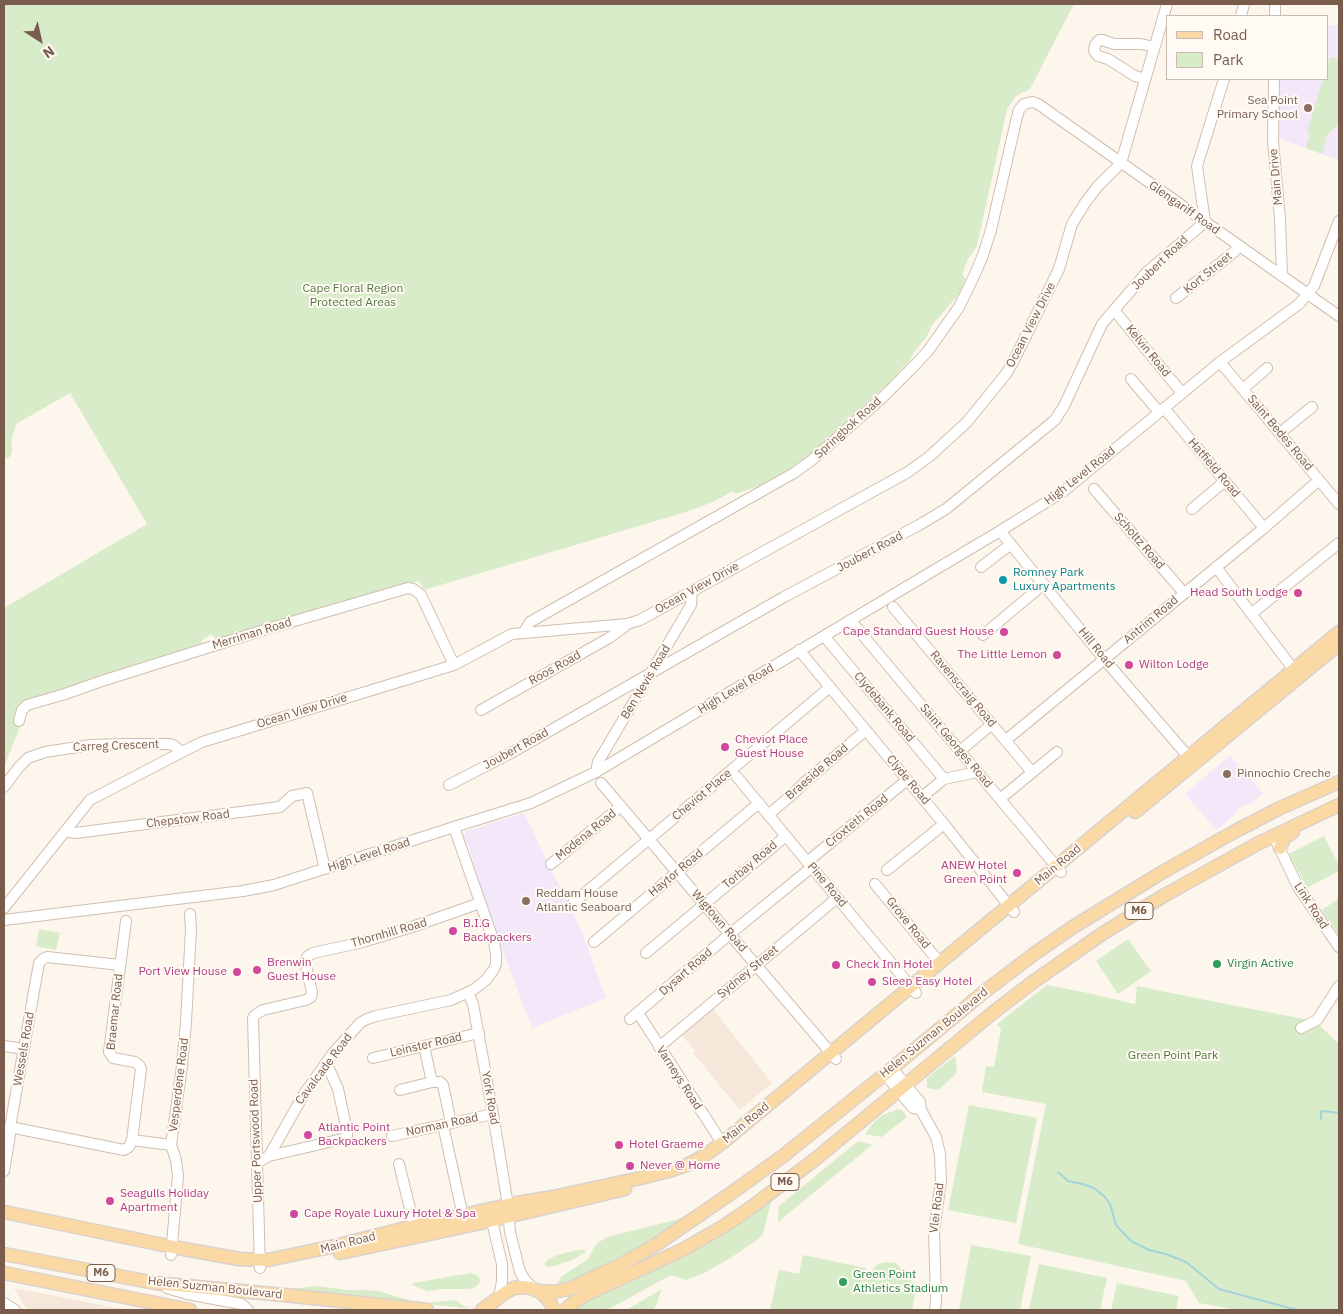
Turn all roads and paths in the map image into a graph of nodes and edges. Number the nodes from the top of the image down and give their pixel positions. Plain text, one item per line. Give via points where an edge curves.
1 (1167, 4) edge
2 (1154, 47) junction
3 (1145, 79) junction
4 (1224, 80) edge
5 (1274, 80) edge
6 (1028, 102) joint
7 (1121, 163) junction
8 (1339, 221) edge
9 (1205, 222) junction
10 (1239, 246) junction
11 (1282, 276) junction
12 (1308, 294) junction
13 (1176, 298) dead end
14 (1114, 310) junction
15 (1339, 316) edge
16 (1220, 362) junction
17 (1267, 368) dead end
18 (1131, 379) dead end
19 (1243, 389) junction
20 (1182, 393) junction
21 (1312, 407) dead end
22 (1161, 410) junction
23 (1280, 433) junction
24 (1225, 480) junction
25 (1319, 480) junction
26 (1094, 490) dead end
27 (1339, 504) edge
28 (1192, 509) dead end
29 (1264, 528) junction
30 (1000, 531) junction
31 (1339, 543) edge
32 (1011, 544) junction
33 (981, 567) dead end
34 (1216, 567) junction
35 (1044, 584) junction
36 (692, 591) junction
37 (1184, 593) junction
38 (893, 607) dead end
39 (1251, 614) junction
40 (850, 620) junction
41 (627, 624) junction
42 (524, 632) junction
43 (1339, 632) edge
44 (983, 635) dead end
45 (824, 636) junction
46 (1339, 644) edge
47 (800, 650) junction
48 (1104, 659) junction
49 (454, 665) junction
50 (652, 672) junction
51 (1297, 673) junction
52 (830, 687) junction
53 (481, 710) dead end
54 (18, 721) dead end
55 (992, 724) junction
56 (866, 730) junction
57 (1006, 740) junction
58 (960, 751) junction
59 (182, 752) junction
60 (1057, 752) dead end
61 (1192, 760) junction
62 (596, 772) junction
63 (977, 772) junction
64 (1032, 772) junction
65 (737, 777) dead end
66 (944, 779) junction
67 (907, 780) junction
68 (1339, 782) edge
69 (601, 783) dead end
70 (449, 785) dead end
71 (4, 787) edge
72 (922, 797) junction
73 (1000, 799) junction
74 (759, 803) junction
75 (621, 806) junction
76 (1339, 807) edge
77 (768, 815) junction
78 (944, 824) junction
79 (454, 826) junction
80 (65, 831) junction
81 (786, 836) junction
82 (1273, 836) junction
83 (648, 839) junction
84 (1257, 844) junction
85 (1280, 848) junction
86 (551, 864) dead end
87 (1286, 864) junction
88 (809, 865) junction
89 (325, 869) junction
90 (887, 870) dead end
91 (1059, 870) junction
92 (676, 872) junction
93 (1161, 873) junction
94 (875, 884) dead end
95 (837, 898) junction
96 (480, 903) junction
97 (573, 903) dead end
98 (704, 904) junction
99 (4, 908) edge
100 (1011, 909) junction
101 (190, 914) dead end
102 (4, 920) edge
103 (126, 921) dead end
104 (730, 934) junction
105 (594, 942) dead end
106 (1339, 947) edge
107 (646, 953) dead end
108 (940, 963) junction
109 (120, 965) junction
110 (757, 965) junction
111 (1339, 986) edge
112 (914, 990) junction
113 (468, 992) junction
114 (255, 1015) joint
115 (634, 1016) joint
116 (1301, 1028) dead end
117 (478, 1033) junction
118 (4, 1046) edge
119 (424, 1046) junction
120 (659, 1047) junction
121 (24, 1049) junction
122 (834, 1056) junction
123 (373, 1058) dead end
124 (325, 1064) junction
125 (889, 1071) junction
126 (436, 1082) junction
127 (902, 1087) junction
128 (400, 1090) dead end
129 (493, 1114) junction
130 (447, 1124) junction
131 (8, 1132) edge
132 (392, 1136) dead end
133 (132, 1140) junction
134 (722, 1144) junction
135 (172, 1145) junction
136 (269, 1156) junction
137 (258, 1162) junction
138 (399, 1164) dead end
139 (4, 1170) edge
140 (508, 1211) junction
141 (4, 1212) edge
142 (491, 1215) junction
143 (4, 1220) edge
144 (464, 1221) junction
145 (416, 1232) junction
146 (172, 1251) junction
147 (4, 1254) edge
148 (260, 1264) junction
149 (4, 1273) edge
150 (154, 1283) junction
151 (536, 1290) junction
152 (497, 1302) edge
153 (4, 1303) edge
154 (152, 1303) junction
155 (15, 1310) edge
156 (165, 1310) edge
157 (190, 1310) edge
158 (248, 1310) edge
159 (428, 1310) edge
160 (482, 1310) edge
161 (554, 1310) edge
162 (565, 1310) edge
163 (935, 1310) edge

1 - 2 street, Ocean View Drive
2 - 3 street, Ocean View Drive
2 - 3 street via 1114,44 1105,40 1099,40 1095,45 1094,51 1098,56 1108,58
3 - 7 street, Ocean View Drive
4 - 9 street via 1197,166
5 - 11 street, Main Drive via 1273,141
6 - 7 street, Glengariff Road via 1038,104
6 - 42 street, Springbok Road via 1019,110 990,230 975,274 958,307 913,367 876,404 794,474 530,622
7 - 9 street, Glengariff Road
7 - 36 street, Ocean View Drive via 1098,186 1076,218 1059,268 1012,364 967,422 908,472
8 - 12 street, High Level Road
9 - 10 street, Glengariff Road
9 - 14 street, Joubert Road via 1147,272
10 - 11 street, Glengariff Road
10 - 13 street, Kort Street
11 - 12 street, Glengariff Road
12 - 15 street, Glengariff Road
12 - 16 street, High Level Road
14 - 20 street, Kelvin Road
14 - 50 street, Joubert Road via 1102,324 1055,420 946,509
16 - 19 street, Saint Bedes Road
16 - 20 street, High Level Road
17 - 19 street
18 - 22 street, Hatfield Road
19 - 23 street, Saint Bedes Road
20 - 22 street, High Level Road
21 - 23 street
22 - 24 street, Hatfield Road
22 - 30 street, High Level Road via 1064,491
23 - 25 street, Saint Bedes Road
24 - 28 street
24 - 29 street, Hatfield Road
25 - 27 street, Saint Bedes Road
25 - 29 street, Antrim Road
26 - 37 street, Scholtz Road
29 - 34 street, Antrim Road
30 - 32 street, Hill Road
30 - 40 street, High Level Road
31 - 39 street
32 - 33 street
32 - 35 street, Hill Road
34 - 37 street, Antrim Road
34 - 39 street
35 - 44 street
35 - 48 street, Hill Road
36 - 41 street, Ocean View Drive
36 - 50 street, Ben Nevis Road via 691,605
37 - 48 street, Antrim Road
38 - 55 street, Ravenscraig Road
39 - 51 street
40 - 45 street, High Level Road
40 - 58 street, Saint Georges Road
41 - 42 street, Ocean View Drive
41 - 53 street, Roos Road via 609,638
42 - 49 street, Ocean View Drive via 505,636
43 - 51 main road, Main Road
45 - 47 street, High Level Road
45 - 66 street, Clydebank Road
46 - 51 main road, Main Road
47 - 52 street, Clyde Road
47 - 62 street, High Level Road
48 - 57 street, Antrim Road
48 - 61 street, Hill Road
49 - 54 street, Merriman Road via 421,595 408,588 26,705
49 - 59 street, Ocean View Drive via 202,742
50 - 62 street, Ben Nevis Road via 598,762
50 - 70 street, Joubert Road
51 - 61 main road, Main Road
52 - 56 street, Clyde Road
52 - 83 street, Cheviot Place
55 - 57 street, Ravenscraig Road
55 - 58 street
56 - 67 street, Clyde Road
56 - 77 street, Braeside Road
57 - 64 street, Ravenscraig Road
58 - 63 street, Saint Georges Road
59 - 71 street, Carreg Crescent via 173,745 133,744 91,745 50,751 28,758
59 - 80 street, Ocean View Drive via 95,797
60 - 64 street
61 - 91 main road, Main Road
62 - 79 street, High Level Road via 531,803
63 - 66 street
63 - 73 street, Saint Georges Road
64 - 73 street
65 - 74 street, Pine Road
66 - 72 street
67 - 72 street, Clyde Road
67 - 88 street, Croxteth Road
68 - 93 main road, Helen Suzman Boulevard / M6 via 1278,809
69 - 75 street, Wigtown Road
72 - 78 street, Clyde Road
73 - 91 street, Saint Georges Road
74 - 77 street, Pine Road
74 - 92 street, Haytor Road
75 - 83 street, Wigtown Road
75 - 86 street, Modena Road
76 - 82 main road, Helen Suzman Boulevard / M6
76 - 85 main road via 1328,816 1287,835
77 - 81 street, Pine Road
78 - 90 street
78 - 100 street, Clyde Road
79 - 89 street, High Level Road
79 - 96 street, Cavalcade Road
80 - 89 street, Chepstow Road via 75,833 280,808 292,796 307,793
80 - 99 street, Ocean View Drive
81 - 88 street, Pine Road
81 - 98 street, Torbay Road
82 - 84 main road, Helen Suzman Boulevard / M6
82 - 85 street, Link Road
82 - 93 main road via 1267,830 1248,830
83 - 92 street, Wigtown Road
83 - 97 street, Cheviot Place
84 - 87 street, Link Road via 1272,846
84 - 127 main road, Helen Suzman Boulevard / M6 via 1102,934 995,1011
85 - 87 street, Link Road
87 - 106 street, Link Road
88 - 95 street, Pine Road
88 - 104 street, Dysart Road
89 - 102 street, High Level Road via 259,889
91 - 100 main road, Main Road
92 - 98 street, Wigtown Road
92 - 105 street, Haytor Road
93 - 125 main road, Helen Suzman Boulevard / M6 via 1034,954
94 - 108 street, Grove Road
95 - 110 street, Sydney Street
95 - 112 street, Pine Road
96 - 113 street, Cavalcade Road via 495,948 496,964 490,975
96 - 114 street, Thornhill Road via 363,942 313,953 305,962 311,997
98 - 104 street, Wigtown Road
98 - 107 street, Torbay Road
100 - 108 main road, Main Road
100 - 112 main road, Main Road
101 - 135 street, Vesperdene Road via 186,1022
103 - 109 street, Braemar Road
104 - 110 street, Wigtown Road
104 - 115 street, Dysart Road
108 - 112 main road, Main Road
109 - 121 street, Wessels Road via 43,959 39,963
109 - 133 street, Braemar Road via 109,1052 113,1058 135,1062 141,1069
110 - 120 street, Sydney Street
110 - 122 street, Wigtown Road
111 - 116 street via 1317,1020
112 - 122 main road, Main Road
113 - 117 street, York Road
113 - 124 street, Cavalcade Road via 440,1003 367,1019 354,1028
114 - 137 street, Upper Portswood Road
115 - 120 street, Varneys Road
117 - 119 street, Leinster Road
117 - 129 street, York Road
118 - 121 street
119 - 123 street, Leinster Road
119 - 126 street
120 - 134 street, Varneys Road
121 - 131 street, Wessels Road
122 - 134 main road, Main Road
122 - 140 main road, Main Road via 726,1150 694,1170 666,1180
124 - 136 street, Cavalcade Road
124 - 136 street via 338,1089 346,1136
125 - 127 street, Vlei Road
125 - 151 main road, Helen Suzman Boulevard / M6 via 764,1170 656,1244 569,1289 557,1292
126 - 128 street
126 - 130 street via 443,1086
127 - 162 main road, Helen Suzman Boulevard / M6 via 782,1184 724,1226 684,1249 582,1297
127 - 163 street, Vlei Road via 920,1102 936,1137 941,1162 934,1231
129 - 130 street, Norman Road
129 - 140 street, York Road
130 - 132 street, Norman Road
130 - 144 street
131 - 133 street via 124,1150
131 - 139 street, Wessels Road
133 - 135 street
134 - 140 main road, Main Road via 672,1170
135 - 146 street, Vesperdene Road via 178,1176
136 - 137 street
137 - 148 street, Upper Portswood Road
138 - 145 street
140 - 142 main road, Main Road
140 - 151 street, York Road via 520,1272
141 - 146 main road, Main Road
142 - 144 main road, Main Road
142 - 152 street via 502,1264
143 - 146 main road, Main Road
144 - 145 main road, Main Road
145 - 148 main road, Main Road
146 - 148 main road, Main Road
147 - 150 main road, Helen Suzman Boulevard / M6
149 - 154 main road, Helen Suzman Boulevard / M6
150 - 158 street via 187,1294 241,1304
150 - 159 main road, Helen Suzman Boulevard / M6
151 - 152 main road, Helen Suzman Boulevard / M6 via 515,1288
151 - 161 main road via 548,1299
152 - 160 main road, Helen Suzman Boulevard / M6
153 - 155 street
154 - 156 main road
154 - 157 main road, Helen Suzman Boulevard / M6

